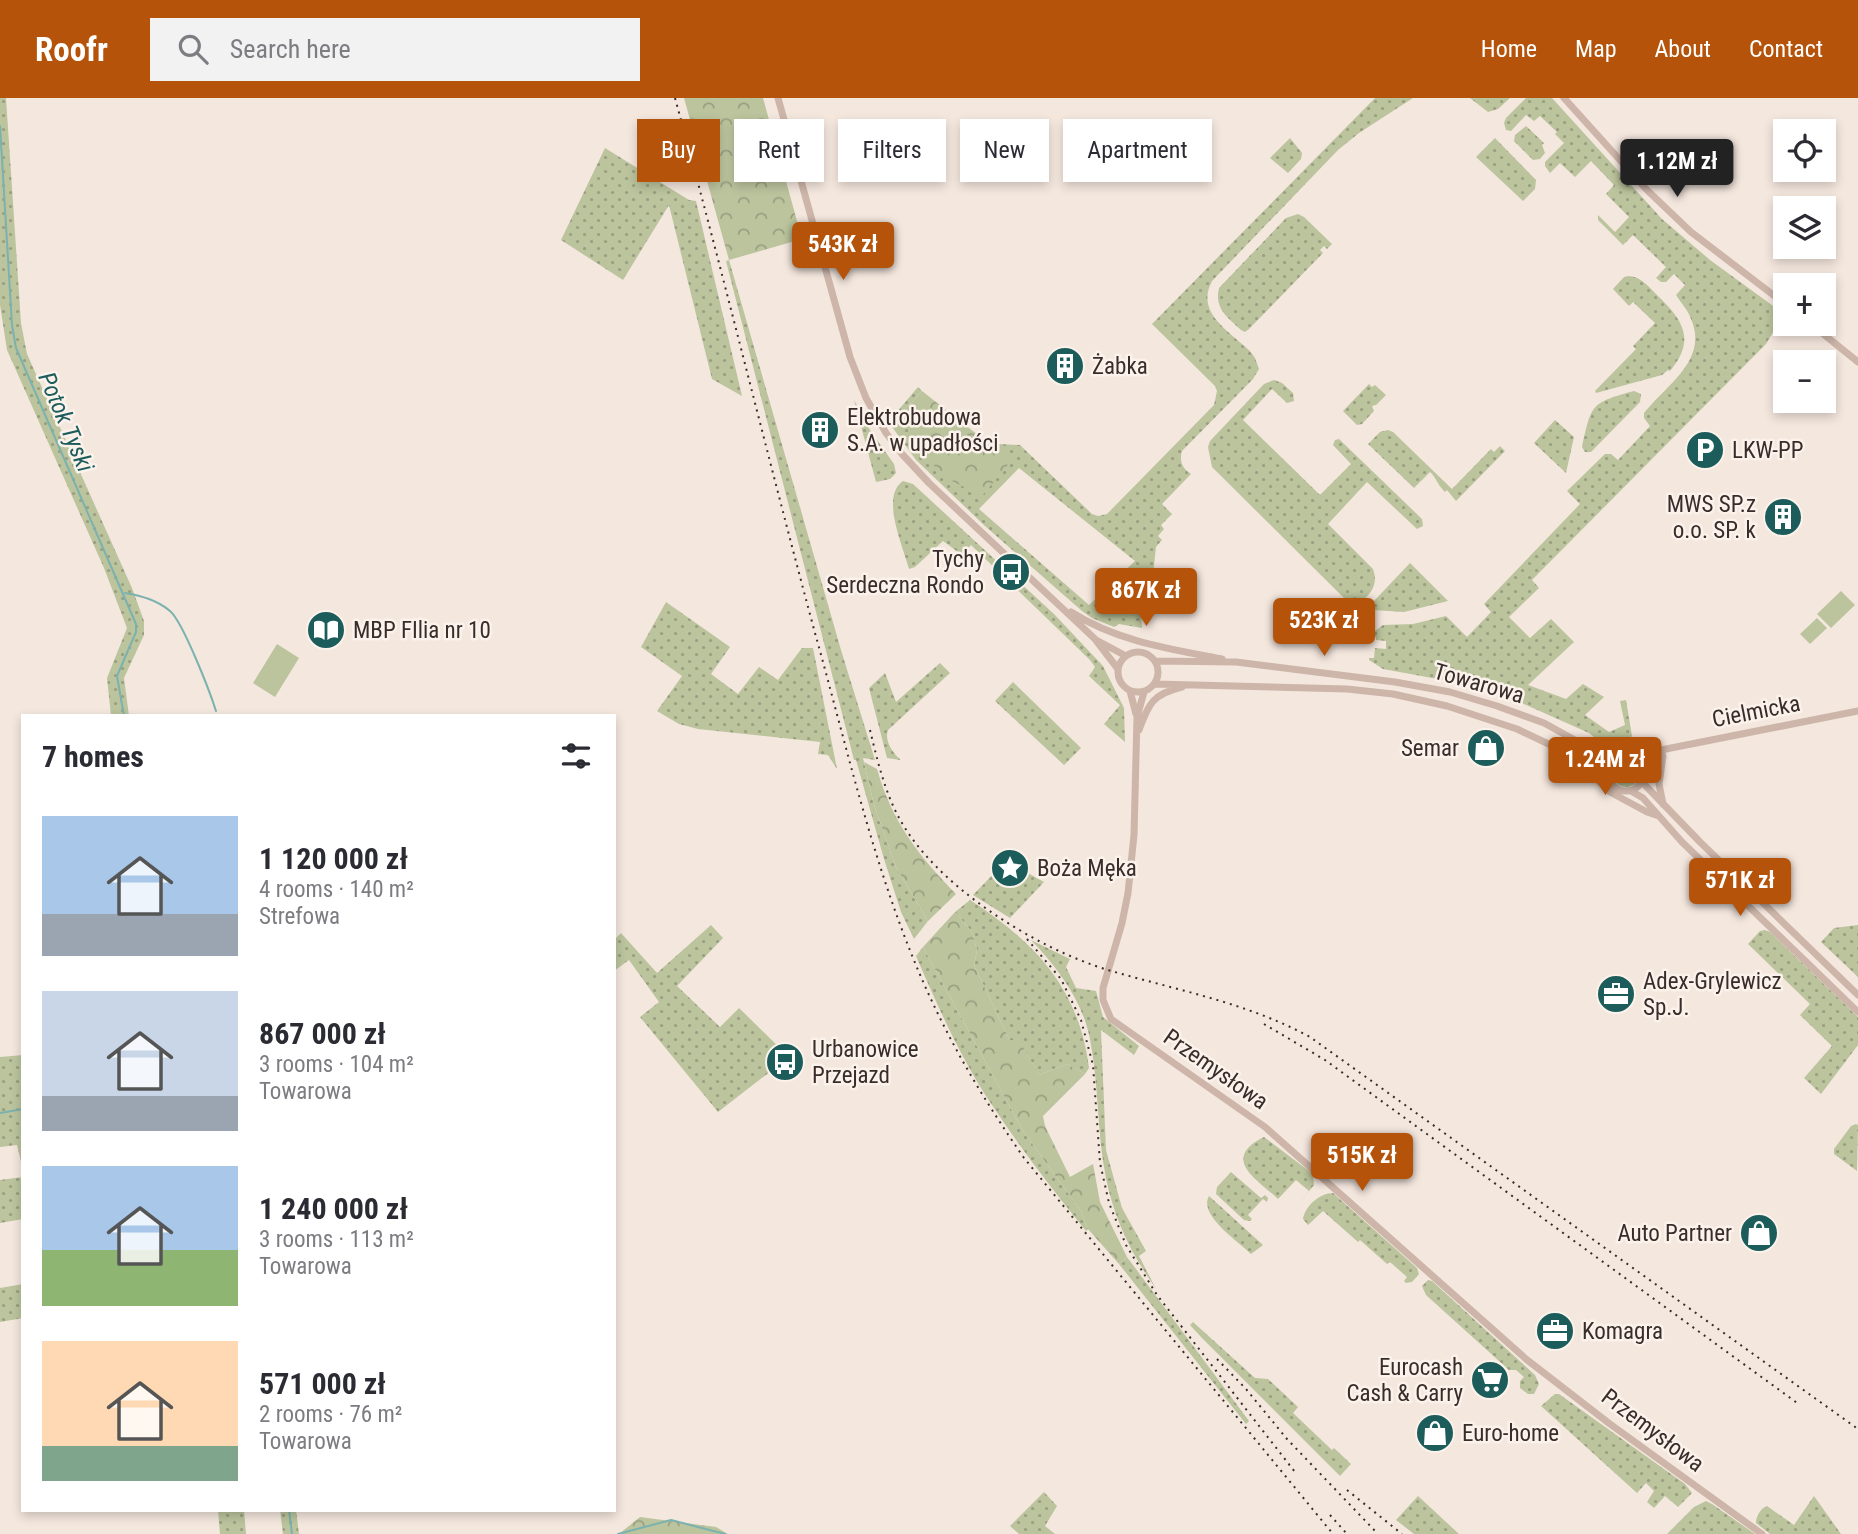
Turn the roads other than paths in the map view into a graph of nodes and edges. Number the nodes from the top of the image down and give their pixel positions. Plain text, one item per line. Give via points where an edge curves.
1 (778, 98) edge
2 (1564, 98) edge
3 (1773, 295) edge
4 (1826, 336) edge
5 (1858, 362) edge
6 (1053, 600) junction
7 (1095, 639) junction
8 (1126, 656) junction
9 (1156, 662) junction
10 (1236, 662) junction
11 (1118, 669) junction
12 (1155, 684) junction
13 (1189, 685) junction
14 (1130, 691) junction
15 (1144, 692) junction
16 (1858, 711) edge
17 (1137, 716) junction
18 (1137, 734) junction
19 (1661, 750) junction
20 (1574, 756) junction
21 (1616, 759) junction
22 (1639, 761) junction
23 (1609, 770) junction
24 (1642, 782) junction
25 (1631, 791) junction
26 (1663, 805) junction
27 (1659, 816) junction
28 (1858, 995) edge
29 (1858, 1013) edge
30 (1762, 1534) edge

1 - 6 street via 853,368 866,398 912,467
2 - 3 street via 1691,232
4 - 5 street
6 - 7 street
6 - 10 street via 1117,636
7 - 8 street
7 - 11 street
8 - 9 street via 1142,652
8 - 11 street
9 - 10 street, Towarowa
9 - 12 street via 1159,675
10 - 21 street, Towarowa via 1395,682 1473,698 1544,723
11 - 14 street via 1122,684
12 - 13 street, Towarowa
12 - 15 street
13 - 18 street via 1153,700
13 - 20 street, Towarowa via 1393,694 1476,714
14 - 15 street
14 - 17 street, Przemysłowa
15 - 17 street, Przemysłowa
16 - 19 street, Cielmicka
17 - 18 street, Przemysłowa
18 - 30 street, Przemysłowa via 1128,893 1103,988 1102,1000 1111,1019 1265,1127 1527,1359
19 - 22 street, Cielmicka via 1652,749
19 - 26 street
20 - 23 street, Towarowa
20 - 27 street, Towarowa via 1610,792
21 - 22 street via 1625,755
21 - 23 street
22 - 24 street
23 - 25 street via 1614,786
24 - 25 street
24 - 26 street
25 - 27 street
26 - 28 street
27 - 29 street

